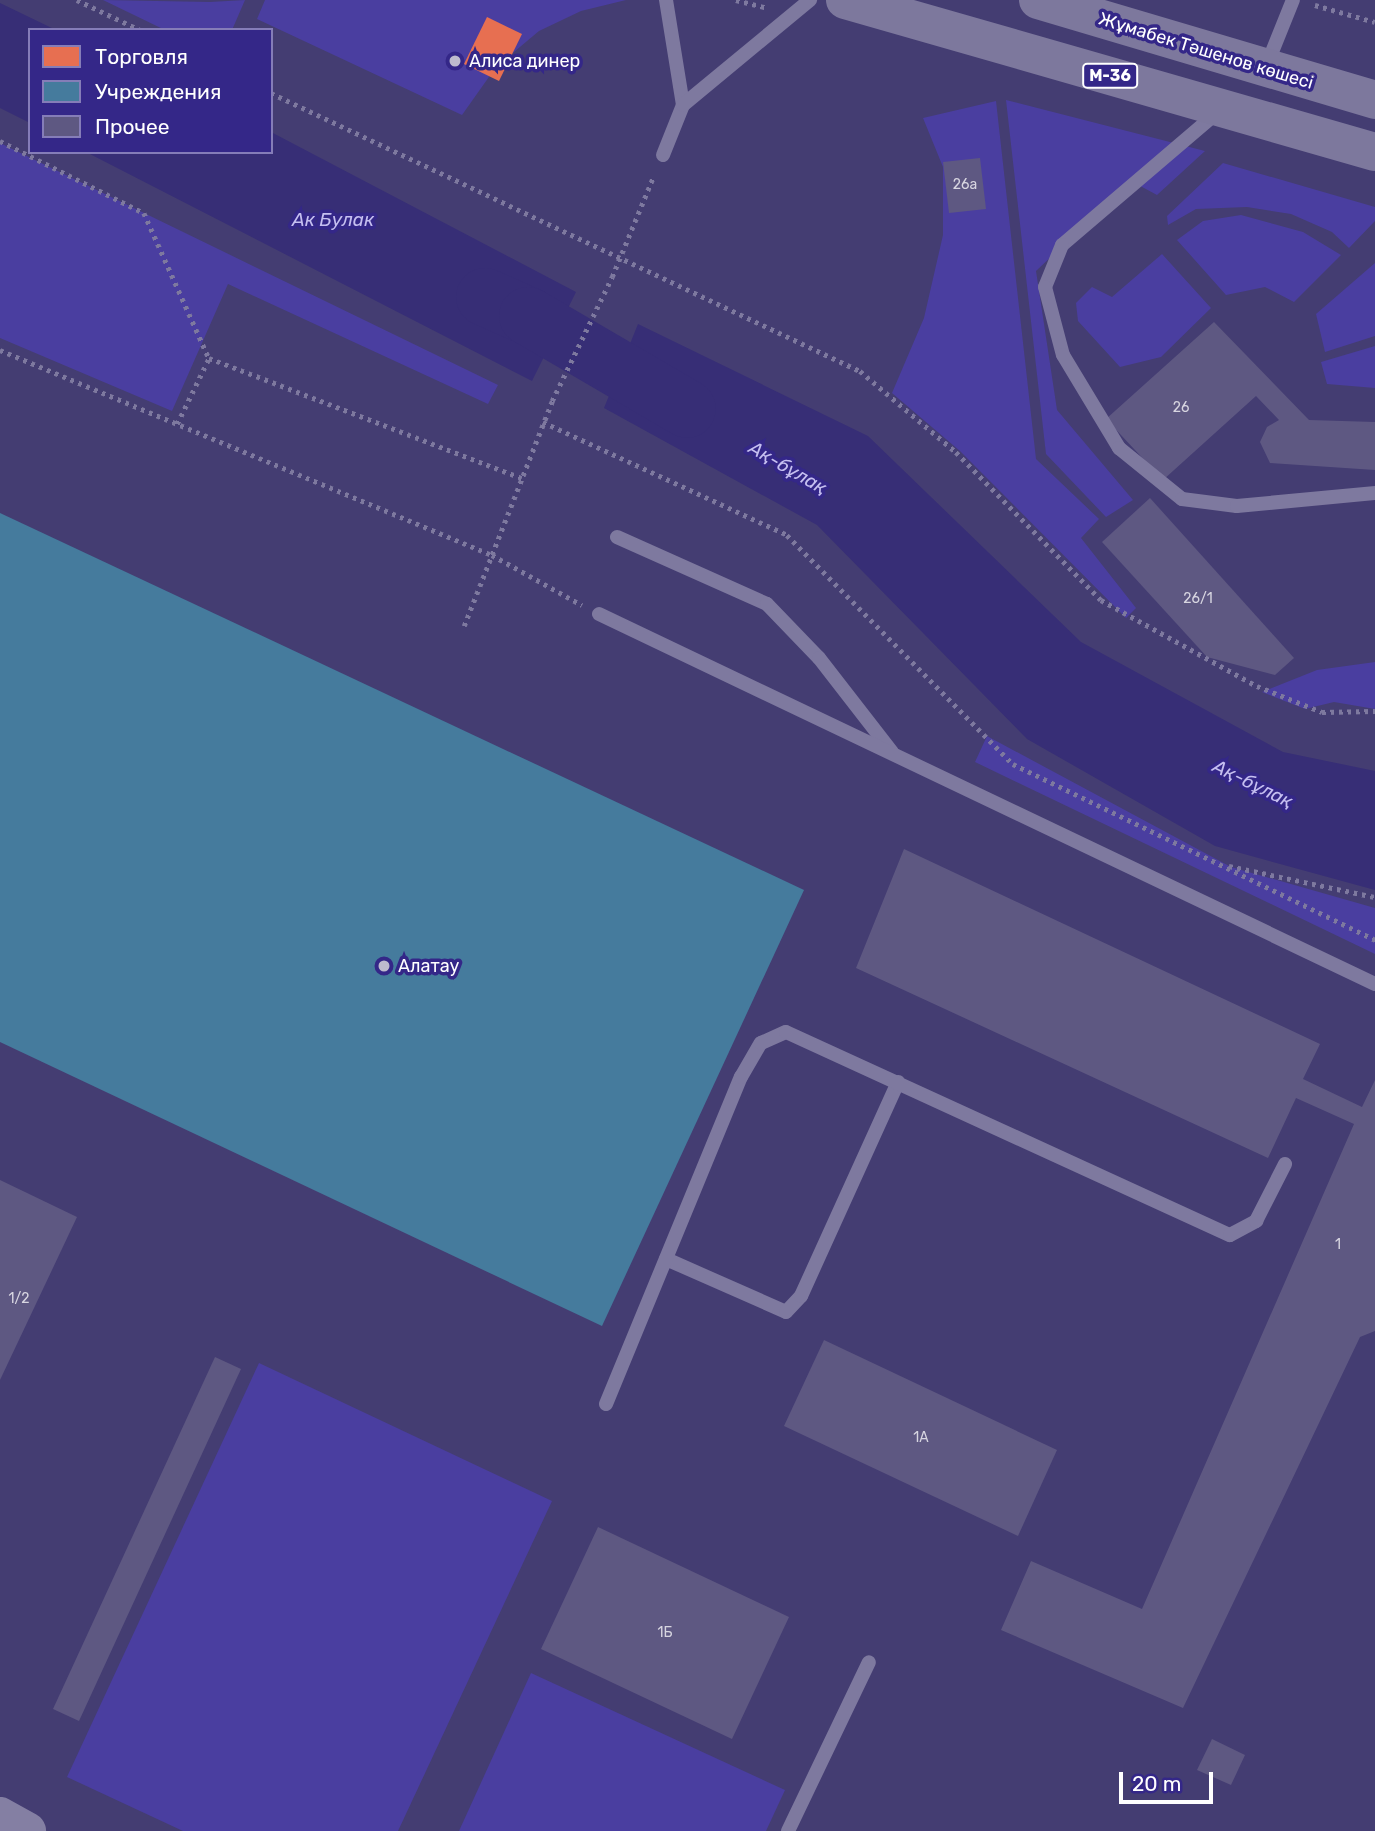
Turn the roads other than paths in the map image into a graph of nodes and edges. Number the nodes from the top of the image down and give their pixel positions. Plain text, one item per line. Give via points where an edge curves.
1 (666, 0) edge
2 (810, 0) edge
3 (845, 0) edge
4 (1038, 0) edge
5 (1293, 0) edge
6 (1266, 69) junction
7 (1375, 100) edge
8 (683, 105) junction
9 (1222, 108) junction
10 (1375, 152) edge
11 (663, 155) road end
12 (1375, 493) edge
13 (617, 537) dead end
14 (599, 614) road end
15 (895, 756) junction
16 (1375, 984) edge
17 (898, 1082) junction
18 (1284, 1164) dead end
19 (666, 1259) junction
20 (607, 1404) dead end
21 (869, 1662) dead end
22 (0, 1816) edge
23 (27, 1831) edge
24 (788, 1831) edge

1 - 8 lane
2 - 8 lane
3 - 9 main road, M-36
4 - 6 main road, Жұмабек Тәшенов көшесі
5 - 6 lane
6 - 7 main road, Жұмабек Тәшенов көшесі
8 - 11 lane
9 - 10 main road, M-36
9 - 12 lane via 1062,245 1045,287 1063,355 1119,448 1182,499 1237,506
13 - 15 lane via 767,604 818,658
14 - 15 lane
15 - 16 lane
17 - 18 lane via 1230,1235 1256,1221
17 - 19 lane via 786,1032 761,1043 741,1077
17 - 19 lane via 801,1296 786,1312
19 - 20 lane
21 - 24 lane
22 - 23 street

